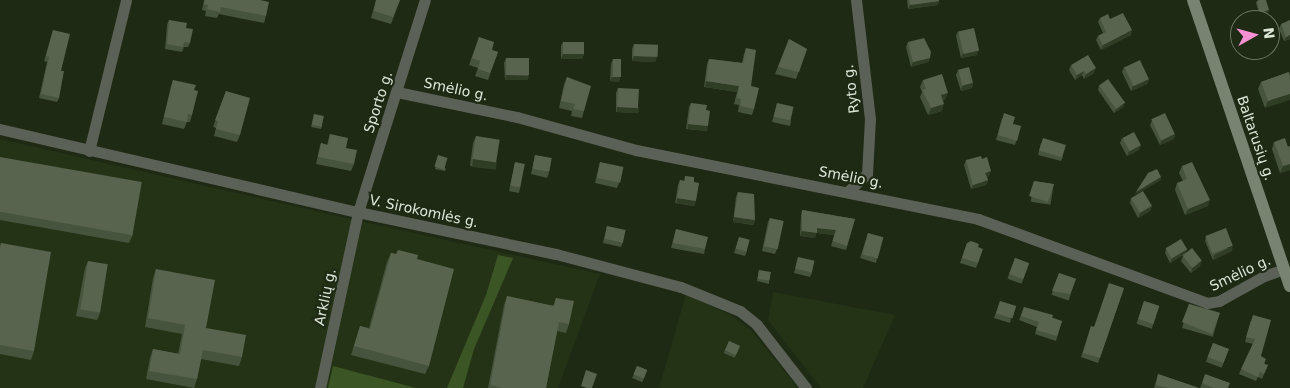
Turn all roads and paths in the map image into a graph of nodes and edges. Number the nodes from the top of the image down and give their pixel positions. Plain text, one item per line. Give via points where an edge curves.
1 (126, 0) edge
2 (425, 0) edge
3 (856, 0) edge
4 (1193, 0) edge
5 (397, 92) junction
6 (0, 129) edge
7 (89, 151) junction
8 (867, 174) junction
9 (848, 192) junction
10 (875, 197) junction
11 (358, 212) junction
12 (1284, 269) junction
13 (1290, 286) edge
14 (320, 388) edge
15 (806, 388) edge

1 - 7 street
2 - 5 street, Sporto g.
3 - 8 street, Ryto g. via 870,120
4 - 12 main road, Baltarusių g.
5 - 9 street, Smėlio g. via 516,117 636,150
5 - 11 street, Sporto g.
6 - 7 street, V. Sirokomlės g.
7 - 11 street, V. Sirokomlės g.
8 - 9 street
8 - 10 street, Ryto g.
9 - 10 street, Smėlio g.
10 - 12 street, Smėlio g. via 978,219 1208,303 1219,301 1264,276
11 - 14 street, Arklių g.
11 - 15 street, V. Sirokomlės g. via 574,258 714,299 740,311 757,325
12 - 13 main road, Baltarusių g.

